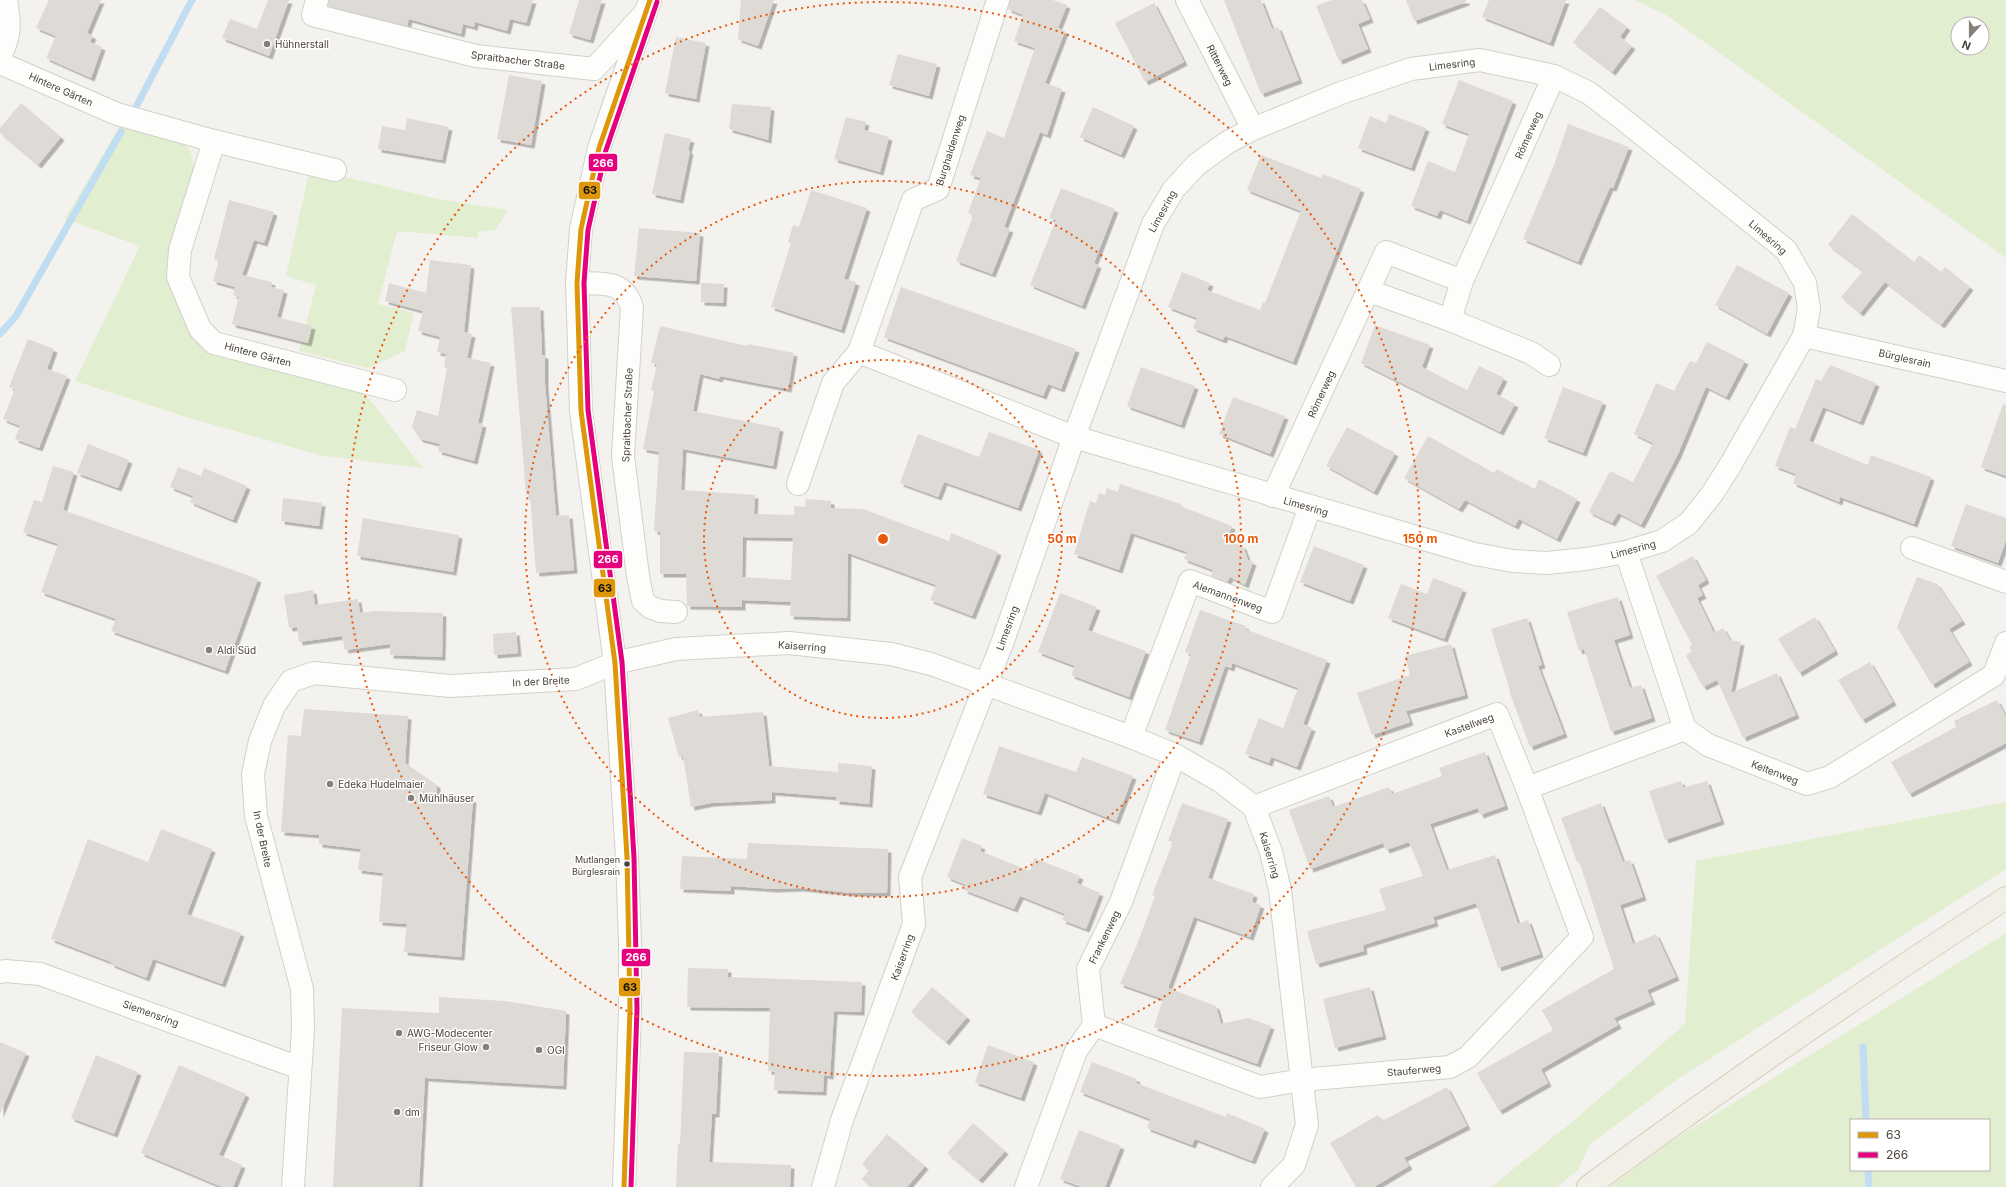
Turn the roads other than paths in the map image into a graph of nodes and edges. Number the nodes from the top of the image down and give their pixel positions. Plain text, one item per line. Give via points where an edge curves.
1 (6, 0) edge
2 (317, 0) edge
3 (998, 0) edge
4 (1187, 0) edge
5 (648, 7) edge
6 (0, 56) edge
7 (0, 63) edge
8 (1554, 76) junction
9 (1253, 129) junction
10 (214, 142) junction
11 (335, 170) dead end
12 (1462, 281) junction
13 (577, 283) junction
14 (1369, 291) junction
15 (1450, 320) junction
16 (1804, 336) junction
17 (859, 352) junction
18 (1549, 364) dead end
19 (2006, 381) edge
20 (395, 390) dead end
21 (1074, 437) junction
22 (798, 484) dead end
23 (1273, 496) junction
24 (1310, 507) junction
25 (1912, 548) dead end
26 (1626, 552) junction
27 (2006, 582) edge
28 (676, 612) dead end
29 (2006, 643) edge
30 (615, 663) junction
31 (986, 683) junction
32 (1685, 729) junction
33 (1131, 737) junction
34 (1175, 755) junction
35 (1527, 788) junction
36 (1254, 806) junction
37 (2006, 898) edge
38 (0, 972) edge
39 (1094, 1025) junction
40 (300, 1068) junction
41 (1302, 1080) junction
42 (293, 1187) edge
43 (624, 1187) edge
44 (823, 1187) edge
45 (1026, 1187) edge
46 (1272, 1187) edge
47 (1588, 1187) edge

1 - 6 street via 8,40
2 - 5 street, Spraitbacher Straße via 313,15 476,56 594,69
3 - 17 street, Burghaldenweg via 938,189 913,200
4 - 9 street, Ritterweg
5 - 13 street, Spraitbacher Straße via 599,148 581,229
7 - 10 street, Hintere Gärten via 118,114
8 - 9 street, Limesring via 1480,60 1411,69 1341,93
8 - 12 street, Römerweg
8 - 16 street, Limesring via 1589,94 1613,111 1786,250 1805,282 1809,309
9 - 21 street, Limesring via 1228,142 1196,165 1174,189 1154,224
10 - 11 street, Hintere Gärten
10 - 20 street, Hintere Gärten via 180,250 178,277 200,329 214,342
12 - 14 street, Römerweg via 1386,252
12 - 15 street, Römerweg
13 - 28 street, Spraitbacher Straße via 613,284 629,297 632,307 623,456 638,576 643,600 650,607 660,611
13 - 30 street, Spraitbacher Straße via 581,411
14 - 15 street
14 - 23 street, Römerweg
15 - 18 street via 1531,353
16 - 19 street, Bürglesrain
16 - 26 street, Limesring via 1712,494 1689,522 1662,541
17 - 21 street
17 - 22 street, Burghaldenweg via 833,383
21 - 23 street, Limesring
21 - 31 street, Limesring
23 - 24 street, Limesring
24 - 26 street, Limesring via 1474,554 1513,561 1547,563
24 - 33 street, Alemannenweg via 1272,612 1190,581
25 - 27 street
26 - 32 street
29 - 32 street, Keltenweg via 1994,675 1830,777 1807,784 1708,745
30 - 31 street, Kaiserring via 676,649 789,643 891,654 931,664
30 - 40 street, In der Breite via 576,680 450,686 314,673 291,681 274,706 260,741 253,774 256,816 302,989 303,1029
30 - 43 street, Spraitbacher Straße via 630,944
31 - 33 street, Kaiserring
31 - 44 street, Kaiserring via 910,878 914,924 842,1120
32 - 35 street
33 - 34 street, Kaiserring
34 - 36 street, Kaiserring via 1220,781
34 - 39 street, Frankenweg via 1121,902 1088,969
35 - 36 street, Kastellweg via 1497,714
35 - 41 street, Stauferweg via 1582,937 1468,1057 1450,1067
36 - 41 street, Kaiserring via 1271,852 1280,890
37 - 47 main road via 1841,1008
38 - 40 street, Siemensring via 40,974
39 - 41 street, Stauferweg via 1260,1087
39 - 45 street via 1076,1051
40 - 42 street, In der Breite
41 - 46 street, Kaiserring via 1307,1125 1294,1165

